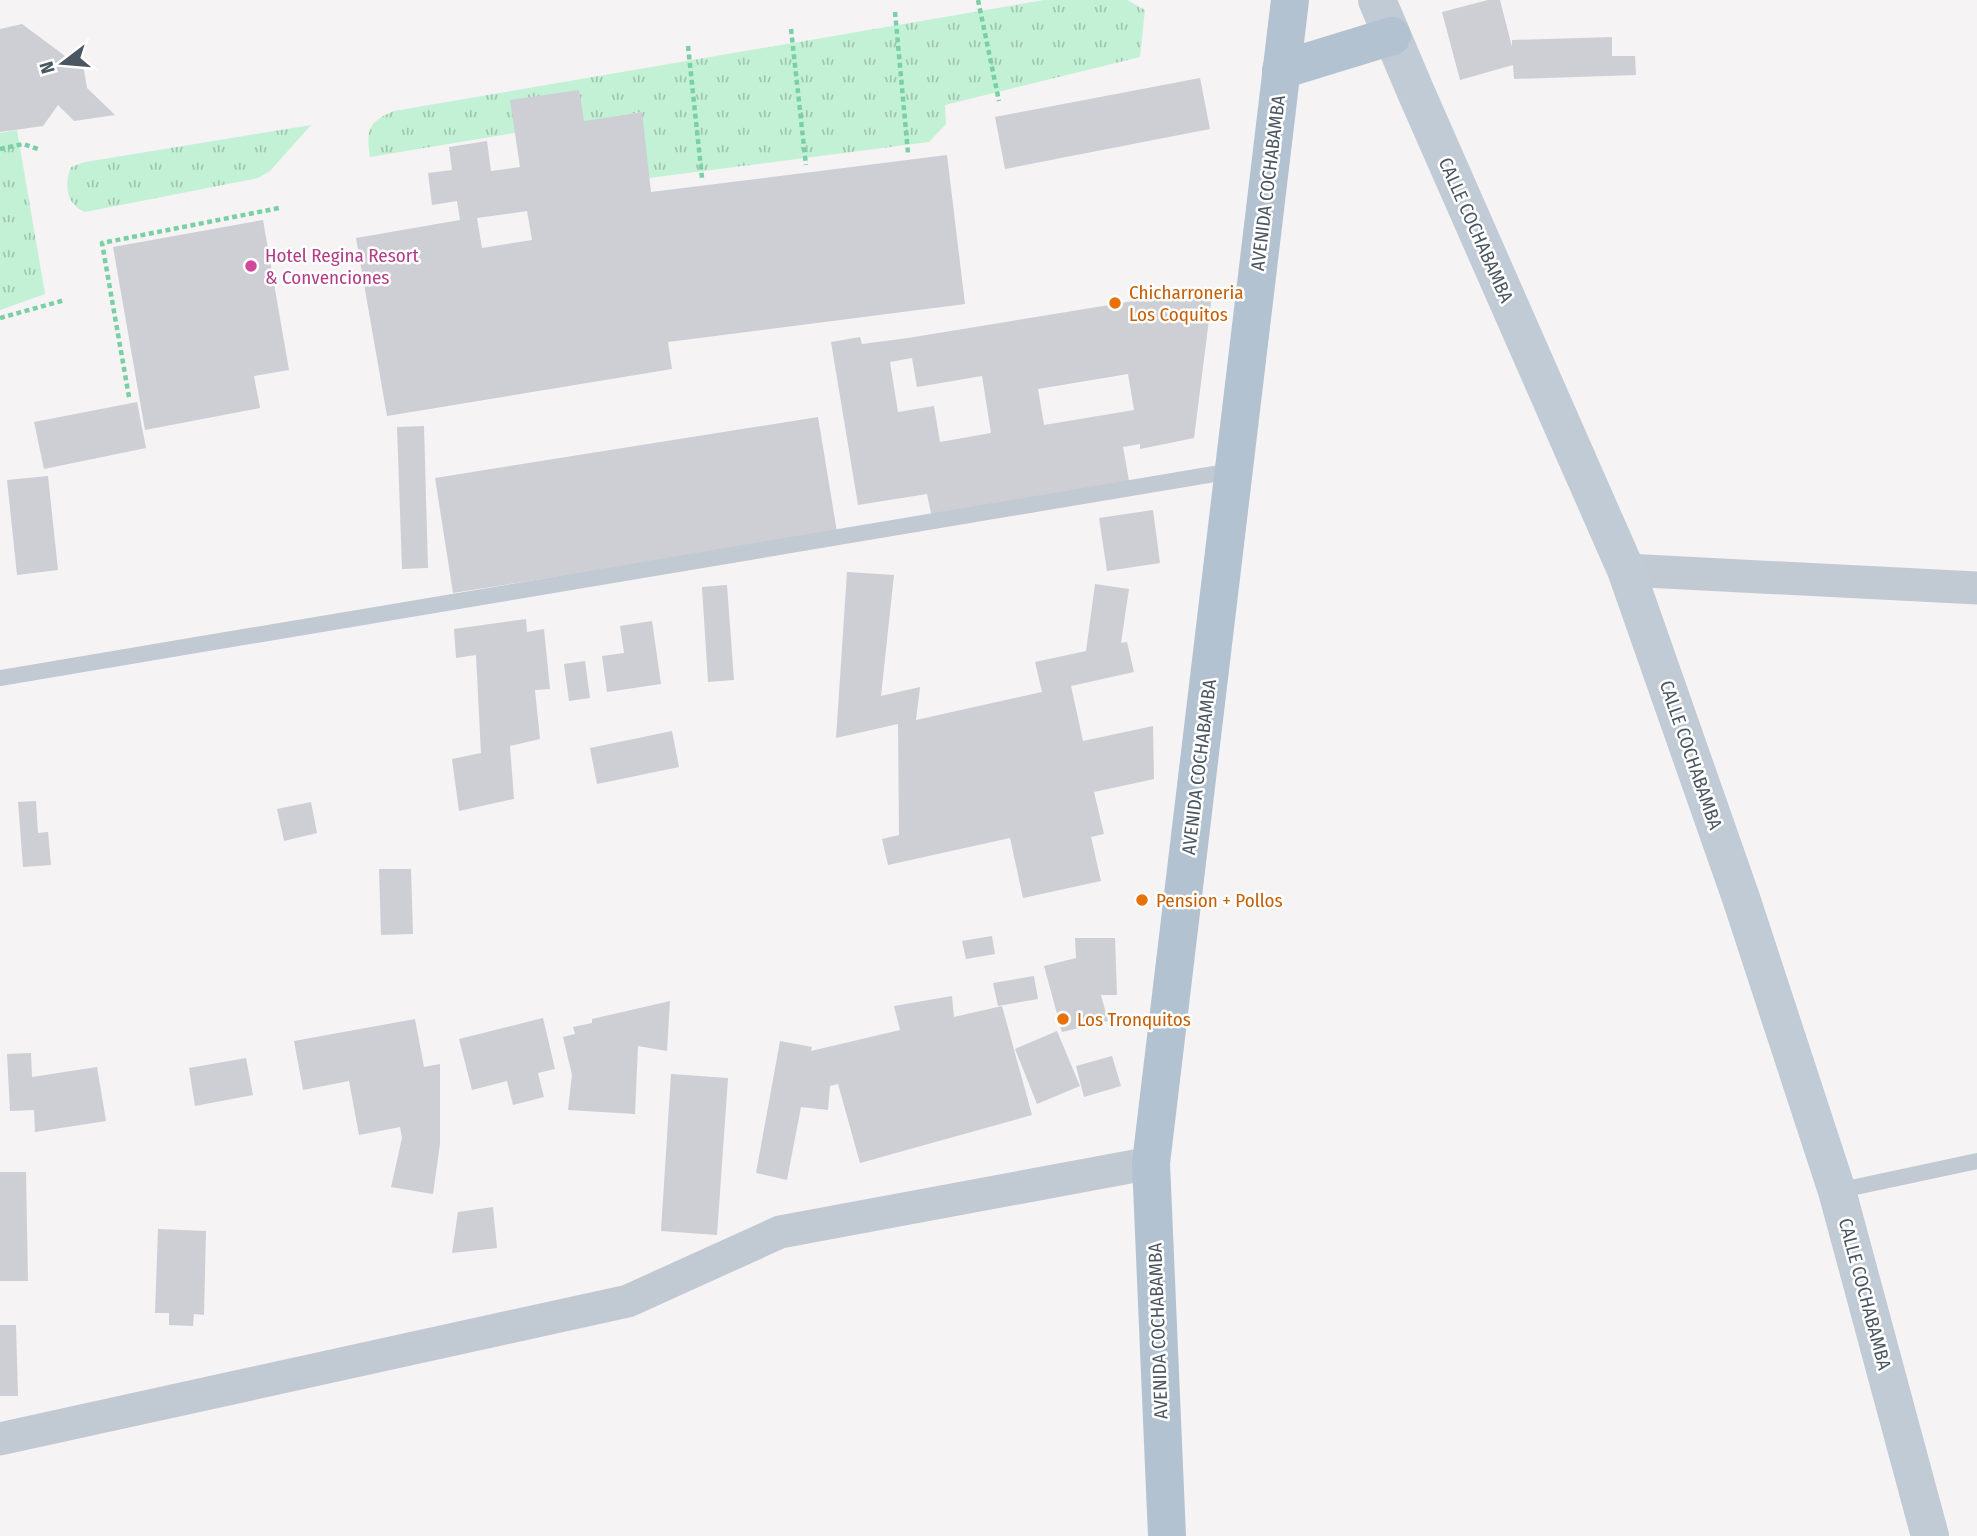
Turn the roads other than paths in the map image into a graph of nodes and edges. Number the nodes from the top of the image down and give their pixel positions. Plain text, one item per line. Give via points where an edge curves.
1 (1290, 0) edge
2 (1377, 0) edge
3 (1392, 36) junction
4 (1281, 70) junction
5 (1235, 471) junction
6 (1626, 570) junction
7 (1977, 588) edge
8 (0, 678) edge
9 (1977, 1161) edge
10 (1151, 1163) junction
11 (1837, 1191) junction
12 (0, 1439) edge
13 (1167, 1536) edge
14 (1930, 1536) edge

1 - 4 main road, AVENIDA COCHABAMBA
2 - 3 street, CALLE COCHABAMBA
3 - 4 main road
3 - 6 street, CALLE COCHABAMBA
4 - 5 main road, AVENIDA COCHABAMBA
5 - 8 lane
5 - 10 main road, AVENIDA COCHABAMBA
6 - 7 street
6 - 11 street, CALLE COCHABAMBA
9 - 11 lane
10 - 12 street via 780,1232 628,1301
10 - 13 main road, AVENIDA COCHABAMBA
11 - 14 street, CALLE COCHABAMBA

